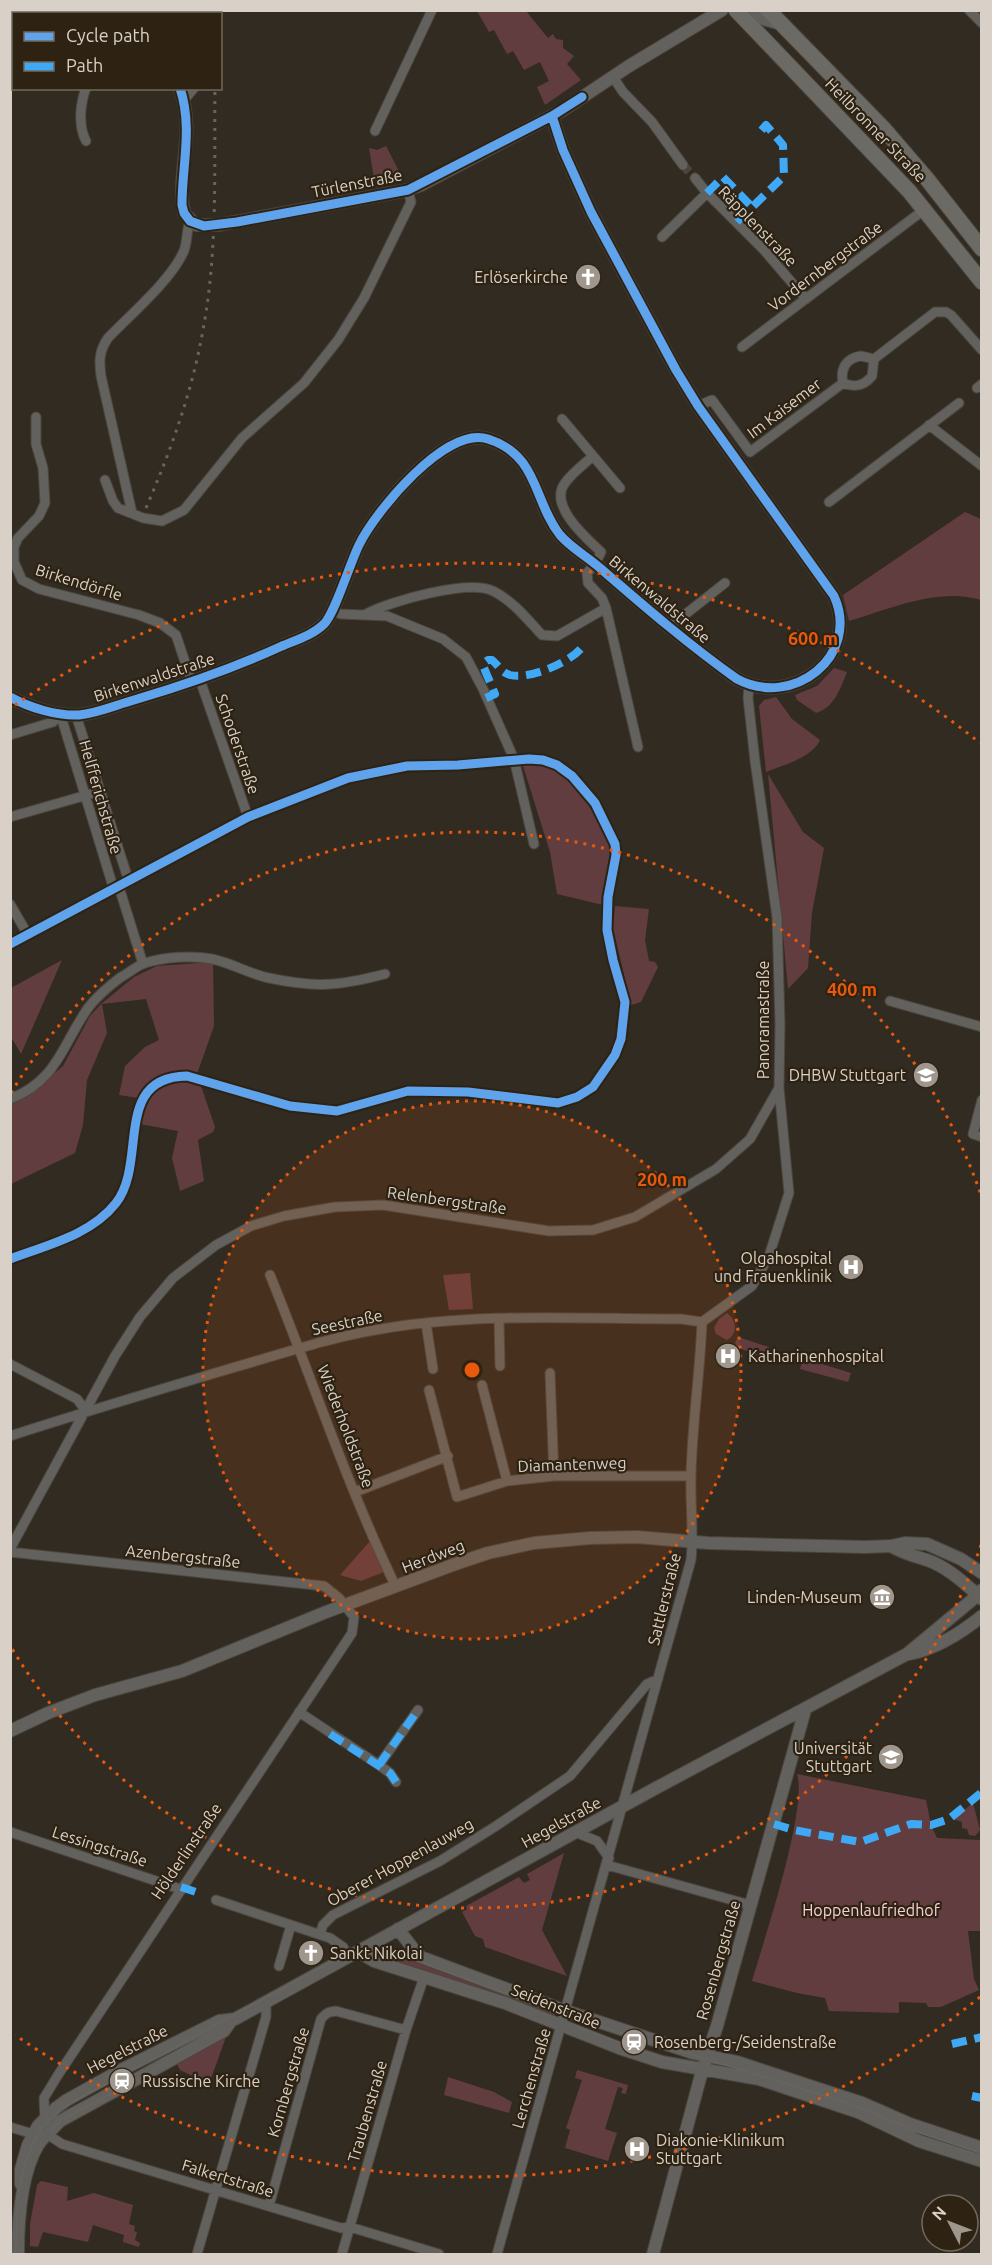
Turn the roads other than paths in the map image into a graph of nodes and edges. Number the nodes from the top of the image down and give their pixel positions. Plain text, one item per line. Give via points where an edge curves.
1 (432, 10) edge
2 (722, 10) edge
3 (736, 10) edge
4 (969, 10) edge
5 (765, 11) edge
6 (981, 23) edge
7 (12, 46) edge
8 (10, 64) edge
9 (613, 77) junction
10 (85, 90) edge
11 (182, 94) edge
12 (552, 116) junction
13 (375, 131) dead end
14 (86, 141) dead end
15 (683, 165) tunnel mouth
16 (695, 178) tunnel mouth
17 (408, 189) junction
18 (707, 193) junction
19 (926, 209) junction
20 (190, 221) junction
21 (663, 237) dead end
22 (981, 249) edge
23 (981, 282) edge
24 (806, 299) junction
25 (742, 347) dead end
26 (981, 350) edge
27 (874, 359) junction
28 (843, 383) junction
29 (959, 403) dead end
30 (698, 405) junction
31 (36, 417) dead end
32 (562, 419) dead end
33 (929, 425) junction
34 (592, 457) junction
35 (981, 466) edge
36 (105, 480) dead end
37 (620, 488) dead end
38 (829, 502) dead end
39 (132, 513) junction
40 (595, 564) junction
41 (725, 583) dead end
42 (606, 608) junction
43 (331, 611) junction
44 (366, 614) junction
45 (668, 628) junction
46 (196, 682) junction
47 (749, 686) junction
48 (10, 697) edge
49 (60, 713) junction
50 (76, 715) junction
51 (10, 735) edge
52 (638, 747) dead end
53 (514, 759) junction
54 (101, 790) junction
55 (85, 795) junction
56 (10, 817) edge
57 (248, 817) junction
58 (534, 844) dead end
59 (129, 882) junction
60 (116, 889) junction
61 (10, 904) edge
62 (28, 935) junction
63 (10, 944) edge
64 (144, 964) junction
65 (385, 974) dead end
66 (890, 1001) dead end
67 (981, 1027) edge
68 (779, 1088) junction
69 (10, 1099) edge
70 (981, 1100) edge
71 (977, 1136) edge
72 (10, 1259) edge
73 (270, 1275) dead end
74 (499, 1319) junction
75 (702, 1322) junction
76 (426, 1323) junction
77 (300, 1348) junction
78 (10, 1364) edge
79 (500, 1366) dead end
80 (433, 1369) dead end
81 (550, 1373) dead end
82 (482, 1384) dead end
83 (429, 1390) dead end
84 (86, 1411) junction
85 (10, 1436) edge
86 (448, 1456) junction
87 (554, 1476) junction
88 (691, 1476) junction
89 (507, 1481) junction
90 (355, 1492) junction
91 (692, 1541) junction
92 (891, 1546) junction
93 (10, 1551) edge
94 (981, 1573) edge
95 (396, 1587) junction
96 (980, 1595) edge
97 (345, 1605) junction
98 (981, 1616) edge
99 (908, 1654) junction
100 (658, 1679) junction
101 (418, 1710) dead end
102 (805, 1710) junction
103 (299, 1712) junction
104 (10, 1731) edge
105 (379, 1765) junction
106 (396, 1782) dead end
107 (623, 1806) junction
108 (10, 1832) edge
109 (575, 1832) junction
110 (608, 1861) junction
111 (180, 1889) junction
112 (216, 1900) dead end
113 (750, 1905) junction
114 (291, 1925) junction
115 (398, 1929) junction
116 (321, 1934) junction
117 (354, 1954) junction
118 (279, 1966) dead end
119 (424, 1977) junction
120 (266, 2002) junction
121 (566, 2011) junction
122 (231, 2021) junction
123 (562, 2026) junction
124 (406, 2030) junction
125 (706, 2056) junction
126 (702, 2070) junction
127 (45, 2119) junction
128 (10, 2127) edge
129 (33, 2134) junction
130 (47, 2134) junction
131 (981, 2148) edge
132 (981, 2162) edge
133 (23, 2187) junction
134 (216, 2189) junction
135 (268, 2206) junction
136 (350, 2227) junction
137 (18, 2254) edge
138 (197, 2254) edge
139 (342, 2254) edge
140 (439, 2254) edge
141 (497, 2254) edge
142 (653, 2254) edge

1 - 13 street
2 - 9 street, Türlenstraße
3 - 19 main road, Heilbronner Straße
4 - 6 street
5 - 22 main road, Heilbronner Straße via 884,129
7 - 8 street
9 - 12 street, Türlenstraße
9 - 15 street
10 - 14 street via 81,130
11 - 20 street via 188,129 182,205
12 - 17 street, Türlenstraße
12 - 30 street, Birkenwaldstraße via 591,212
16 - 18 street
17 - 20 street, Türlenstraße via 218,225
17 - 39 street via 411,202 364,298 304,383 242,438 184,510 162,521
18 - 21 street, Räpplenstraße
18 - 24 street, Räpplenstraße
19 - 23 main road, Heilbronner Straße
19 - 24 street, Vordernbergstraße
20 - 39 street via 185,249 176,267 100,351 103,387
24 - 25 street, Vordernbergstraße
26 - 27 street, Im Kaisemer via 951,315 935,312
27 - 28 street, Im Kaisemer via 874,371 868,381 856,386
27 - 28 street, Im Kaisemer via 850,359 842,370
28 - 30 street, Im Kaisemer via 750,452 712,400
29 - 33 street
30 - 47 street, Birkenwaldstraße via 828,587 839,610 835,644 822,667 786,688
31 - 46 street, Birkendörfle via 45,503 14,547 14,562 22,580 39,589 160,623 176,635
32 - 34 street
33 - 35 street
33 - 38 street
34 - 37 street
34 - 40 street via 563,484 561,500 573,525 601,552
36 - 39 street via 118,508
40 - 42 street via 587,573 588,583
40 - 43 street, Birkenwaldstraße via 561,536 521,460 485,437 462,440 444,450 384,505 359,544
40 - 45 street, Birkenwaldstraße
41 - 45 street
42 - 44 street via 557,636 542,635 492,590 467,587 382,605
42 - 52 street
43 - 44 street
43 - 46 street, Birkenwaldstraße via 324,624 312,633
44 - 53 street via 387,616 421,628 456,647 466,657 483,689
45 - 47 street, Birkenwaldstraße
46 - 50 street, Birkenwaldstraße
46 - 57 street, Schoderstraße
47 - 68 street, Panoramastraße via 755,761 777,917
48 - 49 street, Birkenwaldstraße
49 - 50 street, Birkenwaldstraße
49 - 51 street via 53,722
49 - 55 street, Helfferichstraße
50 - 54 street, Helfferichstraße
53 - 57 street via 407,766 348,778
53 - 58 street
53 - 72 street via 543,760 572,776 595,803 615,844 607,930 625,1002 615,1055 593,1087 558,1102 468,1092 408,1091 337,1111 290,1106 187,1076 173,1077 151,1087 141,1101 127,1181 117,1202 101,1219 77,1233
54 - 55 street
54 - 59 street, Helfferichstraße
55 - 56 street
55 - 60 street, Helfferichstraße
57 - 59 street
59 - 60 street
60 - 62 street
60 - 64 street, Helfferichstraße
61 - 62 street
62 - 63 street
64 - 65 street via 176,958 211,959 267,977 326,986
64 - 69 street via 96,998 50,1072 26,1092
66 - 67 street
68 - 75 street, Panoramastraße via 789,1193 785,1213 769,1256 752,1286
68 - 84 street, Relenbergstraße via 750,1139 716,1169 635,1217 593,1230 549,1231 382,1205 335,1207 251,1226 216,1245 173,1278 140,1317
70 - 71 street
73 - 77 street, Wiederholdstraße
74 - 75 street, Seestraße
74 - 76 street, Seestraße
74 - 79 street
75 - 88 street, Sattlerstraße
76 - 77 street, Seestraße
76 - 80 street
77 - 84 street, Seestraße
77 - 90 street, Wiederholdstraße
78 - 84 street via 77,1400
81 - 87 street
82 - 89 street
83 - 86 street
84 - 85 street, Seestraße
84 - 93 street, Relenbergstraße
86 - 89 street, Diamantenweg via 457,1497
86 - 90 street
87 - 88 street, Diamantenweg
87 - 89 street, Diamantenweg
88 - 91 street, Sattlerstraße
90 - 95 street, Wiederholdstraße
91 - 92 street, Herdweg
91 - 95 street, Herdweg via 637,1537 534,1543 488,1553
91 - 100 street, Sattlerstraße via 691,1560
92 - 94 street, Herdweg via 927,1544
92 - 96 street, Herdweg via 939,1565
93 - 97 street, Azenbergstraße via 324,1586
95 - 97 street, Herdweg
96 - 99 street, Hegelstraße
97 - 103 street, Hölderlinstraße via 354,1617 353,1630
97 - 104 street, Herdweg via 182,1671 96,1695
98 - 99 street, Hegelstraße via 924,1651
99 - 102 street, Hegelstraße
100 - 107 street, Sattlerstraße
100 - 116 street, Oberer Hoppenlauweg via 646,1684 570,1776 437,1863 333,1915 323,1925
101 - 105 street
102 - 107 street, Hegelstraße
102 - 113 street, Rosenbergstraße
103 - 105 street
103 - 111 street, Hölderlinstraße
105 - 106 street
107 - 109 street, Hegelstraße
107 - 110 street, Lerchenstraße
108 - 111 street, Lessingstraße
109 - 110 street via 597,1841
109 - 115 street, Hegelstraße
110 - 113 street
110 - 121 street, Lerchenstraße
111 - 127 street, Hölderlinstraße via 44,2098
112 - 114 street, Seidenstraße
113 - 125 street, Rosenbergstraße
114 - 116 street, Seidenstraße
114 - 118 street
115 - 117 street, Hegelstraße
115 - 121 street, Seidenstraße via 421,1957
116 - 117 street, Seidenstraße
117 - 119 street, Seidenstraße
117 - 120 street, Hegelstraße
119 - 123 street, Seidenstraße
119 - 124 street, Traubenstraße
120 - 122 street, Hegelstraße
120 - 134 street via 266,2017
121 - 123 street, Lerchenstraße
121 - 125 street, Seidenstraße
122 - 127 street, Hegelstraße via 219,2021 121,2070 67,2100
122 - 130 street, Hegelstraße via 224,2031 60,2121
123 - 126 street, Seidenstraße via 619,2049
123 - 141 street, Lerchenstraße
124 - 135 street, Kornbergstraße via 336,2011 324,2015
124 - 136 street, Traubenstraße
125 - 126 street, Rosenbergstraße
125 - 131 street, Seidenstraße via 737,2062 862,2103
126 - 132 street, Seidenstraße via 748,2075 867,2115 919,2141
126 - 142 street, Rosenbergstraße
127 - 129 street
127 - 130 street, Hölderlinstraße
128 - 129 street, Falkertstraße
129 - 130 street, Falkertstraße
129 - 133 street via 21,2169
130 - 133 street via 36,2150
130 - 134 street, Falkertstraße via 62,2144
133 - 137 street
134 - 135 street, Falkertstraße
134 - 138 street
135 - 136 street, Falkertstraße via 341,2228
136 - 139 street, Traubenstraße
136 - 140 street, Falkertstraße

